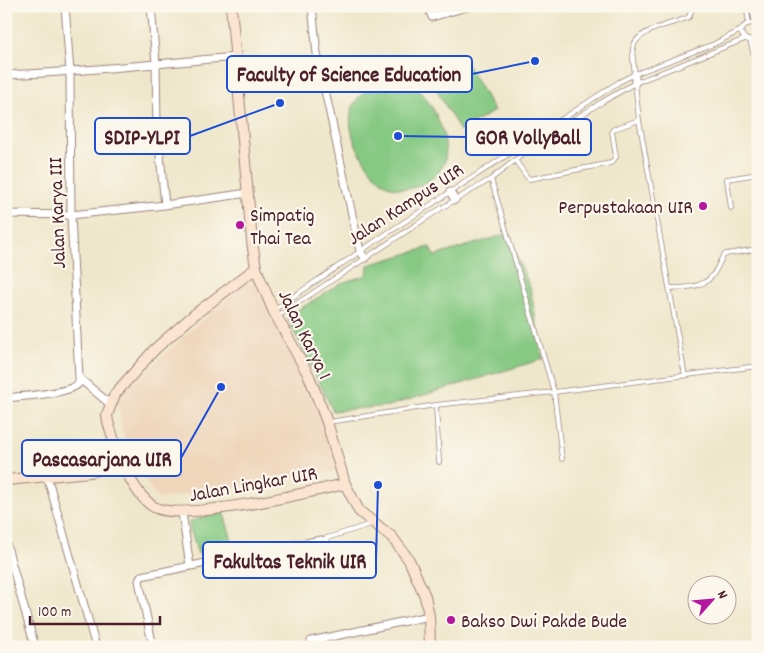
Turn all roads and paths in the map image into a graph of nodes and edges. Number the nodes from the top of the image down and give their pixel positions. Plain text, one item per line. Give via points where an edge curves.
1 (65, 6) edge
2 (151, 6) edge
3 (231, 6) edge
4 (312, 6) edge
5 (428, 6) edge
6 (470, 6) edge
7 (693, 6) edge
8 (746, 6) edge
9 (752, 6) edge
10 (748, 23) junction
11 (756, 26) edge
12 (741, 30) junction
13 (758, 37) edge
14 (745, 39) junction
15 (750, 40) junction
16 (236, 57) junction
17 (156, 63) junction
18 (758, 71) edge
19 (70, 72) junction
20 (635, 74) junction
21 (6, 75) edge
22 (635, 83) junction
23 (639, 120) junction
24 (515, 160) junction
25 (758, 174) edge
26 (491, 178) junction
27 (450, 192) junction
28 (248, 193) junction
29 (455, 200) junction
30 (165, 205) junction
31 (731, 208) dead end
32 (6, 214) edge
33 (71, 215) junction
34 (758, 249) edge
35 (360, 251) junction
36 (365, 258) junction
37 (256, 268) junction
38 (669, 288) junction
39 (275, 313) junction
40 (758, 366) edge
41 (685, 376) junction
42 (79, 378) junction
43 (554, 392) junction
44 (6, 398) edge
45 (110, 404) junction
46 (436, 404) junction
47 (327, 422) junction
48 (562, 459) dead end
49 (122, 462) junction
50 (439, 462) dead end
51 (47, 476) junction
52 (6, 480) edge
53 (346, 484) junction
54 (182, 513) junction
55 (374, 523) junction
56 (324, 539) junction
57 (6, 543) edge
58 (333, 557) dead end
59 (8, 558) edge
60 (190, 566) junction
61 (429, 616) junction
62 (311, 641) dead end
63 (35, 647) edge
64 (96, 647) edge
65 (153, 647) edge
66 (430, 647) edge

1 - 19 street, Jalan Karya III
2 - 17 street
3 - 16 street, Jalan Karya 1
4 - 35 street via 317,54
5 - 6 street via 432,17
7 - 20 lane via 689,17 656,28 636,42 633,49
8 - 10 lane
9 - 11 lane
10 - 11 lane
10 - 12 lane, Jalan Kampus UIR
12 - 14 lane
12 - 20 lane, Jalan Kampus UIR via 714,44
13 - 15 lane
14 - 15 lane
14 - 22 lane, Jalan Kampus UIR
15 - 18 lane
16 - 17 street
16 - 28 street, Jalan Karya 1
17 - 19 street
17 - 30 street via 157,126
19 - 21 street
19 - 33 street, Jalan Karya III
20 - 22 street
20 - 27 lane, Jalan Kampus UIR
22 - 23 lane
22 - 24 lane, Jalan Kampus UIR
23 - 24 lane via 612,131 616,157 612,163 530,178
23 - 38 lane
24 - 26 lane, Jalan Kampus UIR
25 - 31 lane via 727,178
26 - 29 lane, Jalan Kampus UIR
26 - 43 lane
27 - 29 street
27 - 35 lane, Jalan Kampus UIR
28 - 30 street
28 - 37 street, Jalan Karya 1
29 - 36 lane, Jalan Kampus UIR
30 - 33 street
32 - 33 street
33 - 42 street, Jalan Karya III
34 - 38 lane via 726,254 710,279 702,284
35 - 36 street
35 - 39 lane, Jalan Kampus UIR
36 - 39 lane, Jalan Kampus UIR
37 - 39 street, Jalan Karya 1
37 - 45 street via 155,349
38 - 41 lane
39 - 47 street, Jalan Karya 1 via 305,366
40 - 41 lane
41 - 43 lane
42 - 44 street via 74,388
42 - 45 street
43 - 46 lane
43 - 48 lane
45 - 49 street, Jalan Lingkar UIR via 108,422
46 - 47 lane
46 - 50 lane
47 - 53 street, Jalan Karya 1
49 - 51 street via 90,472
49 - 54 street, Jalan Lingkar UIR via 134,486 155,508
51 - 52 street
51 - 64 street
53 - 54 street, Jalan Lingkar UIR via 271,500
53 - 55 street, Jalan Karya 1 via 359,511
54 - 60 street
55 - 56 lane
55 - 61 street, Jalan Karya 1 via 392,536 405,553 425,596
56 - 58 lane
56 - 60 street
57 - 59 street
59 - 63 street
60 - 65 street via 140,578
61 - 62 street
61 - 66 street, Jalan Karya 1

